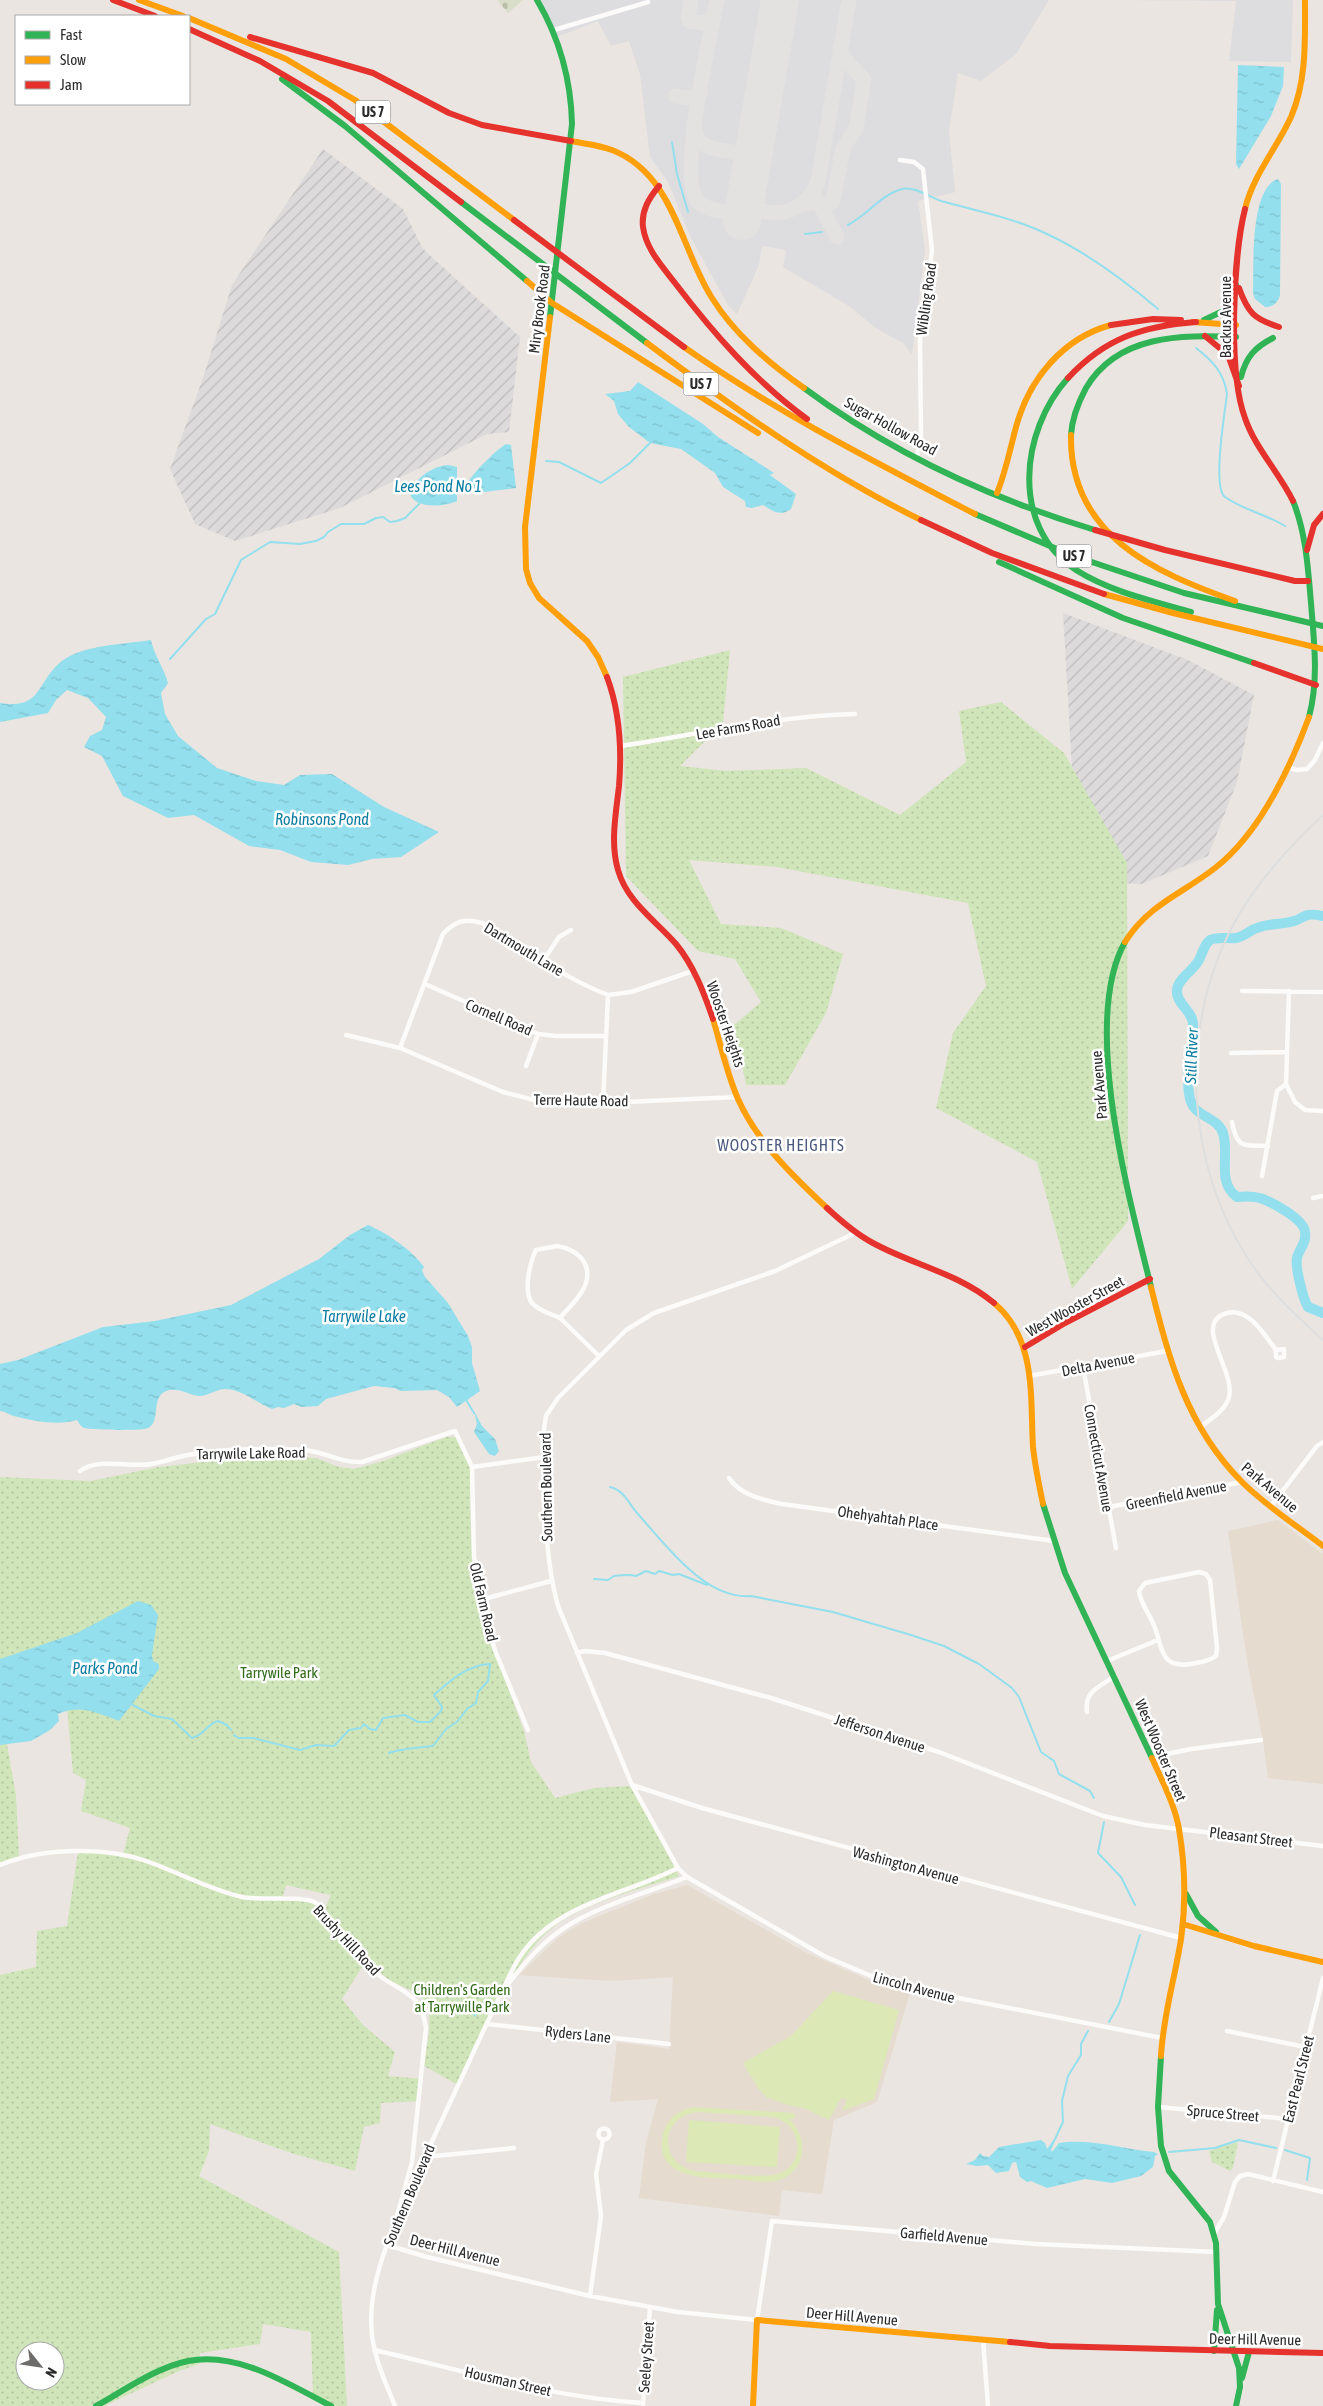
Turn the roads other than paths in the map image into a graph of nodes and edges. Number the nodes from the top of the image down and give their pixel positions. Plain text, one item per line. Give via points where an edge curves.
1 (114, 0) edge
2 (139, 0) edge
3 (537, 0) edge
4 (1306, 0) edge
5 (648, 2) dead end
6 (152, 15) edge
7 (180, 15) edge
8 (192, 19) edge
9 (190, 29) edge
10 (554, 30) junction
11 (206, 36) junction
12 (571, 141) junction
13 (900, 160) dead end
14 (659, 186) junction
15 (1237, 283) junction
16 (552, 303) junction
17 (1196, 322) junction
18 (1236, 325) junction
19 (1280, 327) dead end
20 (1205, 336) junction
21 (1236, 337) junction
22 (1273, 338) dead end
23 (1239, 386) junction
24 (917, 456) junction
25 (873, 460) junction
26 (833, 473) junction
27 (997, 493) junction
28 (903, 512) junction
29 (1323, 514) edge
30 (1306, 558) junction
31 (1308, 581) junction
32 (557, 617) joint
33 (1288, 618) junction
34 (1323, 626) edge
35 (1313, 633) joint
36 (1287, 640) junction
37 (1323, 649) edge
38 (1316, 685) junction
39 (855, 714) dead end
40 (1323, 743) edge
41 (621, 746) junction
42 (1287, 766) junction
43 (571, 930) dead end
44 (543, 961) junction
45 (694, 971) junction
46 (425, 984) junction
47 (1242, 991) dead end
48 (1289, 991) junction
49 (1323, 992) edge
50 (608, 995) junction
51 (538, 1034) junction
52 (346, 1035) dead end
53 (606, 1036) junction
54 (400, 1048) junction
55 (1286, 1052) junction
56 (1231, 1053) dead end
57 (526, 1066) dead end
58 (1286, 1084) junction
59 (737, 1097) junction
60 (603, 1103) junction
61 (1323, 1111) edge
62 (1232, 1122) dead end
63 (1268, 1146) junction
64 (1262, 1176) dead end
65 (1323, 1196) edge
66 (1313, 1198) dead end
67 (855, 1233) junction
68 (1150, 1279) junction
69 (560, 1318) junction
70 (1025, 1347) junction
71 (1167, 1350) junction
72 (1276, 1350) dead end
73 (600, 1356) junction
74 (1083, 1367) junction
75 (1029, 1376) junction
76 (1200, 1427) junction
77 (1323, 1442) edge
78 (545, 1457) junction
79 (472, 1468) junction
80 (80, 1471) dead end
81 (729, 1478) dead end
82 (1242, 1482) junction
83 (1271, 1506) junction
84 (1109, 1507) junction
85 (1054, 1541) junction
86 (1323, 1546) edge
87 (1116, 1548) dead end
88 (551, 1580) junction
89 (480, 1600) junction
90 (1158, 1640) junction
91 (577, 1653) junction
92 (1107, 1661) junction
93 (1115, 1676) junction
94 (1087, 1712) dead end
95 (528, 1730) dead end
96 (1261, 1740) dead end
97 (1152, 1757) junction
98 (632, 1785) junction
99 (1179, 1829) junction
100 (1323, 1846) edge
101 (0, 1864) edge
102 (678, 1868) junction
103 (687, 1878) junction
104 (1184, 1890) junction
105 (1183, 1924) junction
106 (1181, 1938) junction
107 (1226, 1938) junction
108 (1323, 1962) edge
109 (1323, 1978) edge
110 (501, 1993) junction
111 (487, 2024) junction
112 (1227, 2030) dead end
113 (1162, 2038) junction
114 (669, 2044) dead end
115 (1305, 2047) junction
116 (1158, 2107) junction
117 (1288, 2119) junction
118 (604, 2140) dead end
119 (514, 2148) dead end
120 (425, 2157) junction
121 (1273, 2181) junction
122 (1323, 2192) edge
123 (397, 2216) junction
124 (1214, 2234) junction
125 (387, 2245) junction
126 (1217, 2252) junction
127 (590, 2296) junction
128 (1218, 2304) junction
129 (650, 2307) junction
130 (757, 2320) junction
131 (983, 2340) junction
132 (374, 2350) junction
133 (1214, 2351) junction
134 (1233, 2351) junction
135 (1249, 2352) junction
136 (1323, 2353) edge
137 (1240, 2387) junction
138 (643, 2405) edge
139 (96, 2406) edge
140 (331, 2406) edge
141 (395, 2406) edge
142 (753, 2406) edge
143 (988, 2406) edge
144 (1236, 2406) edge

1 - 6 main road
2 - 7 main road
3 - 10 main road, Miry Brook Road
4 - 15 main road, Backus Avenue via 1302,83 1292,115 1248,196 1242,221
5 - 10 street
8 - 12 main road, Sugar Hollow Road via 373,73 449,113 474,122 511,132
8 - 25 main road, US 7 via 280,56 339,89 669,336 802,422
9 - 11 main road, US 7
10 - 12 main road, Miry Brook Road via 569,81
11 - 16 main road via 265,68 326,110
11 - 26 main road, US 7 via 266,64 328,101 733,408
12 - 14 main road, Sugar Hollow Road via 606,148 626,157 645,170
12 - 16 main road, Miry Brook Road
13 - 24 street, Wibling Road via 921,166 932,250 920,340 921,443
14 - 24 main road, Sugar Hollow Road via 671,206 705,286 750,344 772,365 820,400
14 - 25 main road via 644,209 645,237 687,300 722,342 771,391
15 - 17 main road via 1219,315
15 - 18 main road, Backus Avenue
15 - 19 main road via 1250,314
16 - 26 main road via 771,440
16 - 32 main road, Miry Brook Road via 523,551 530,584 540,601
17 - 18 main road
17 - 27 main road via 1144,318 1114,323 1086,335 1060,353 1040,376 1023,404
17 - 36 main road via 1170,324 1133,333 1108,345 1085,361 1058,389 1044,413 1028,468 1028,492 1037,524 1054,552 1072,568 1107,585
18 - 21 main road, Backus Avenue
20 - 21 main road
20 - 23 main road via 1228,355
20 - 33 main road via 1172,336 1148,341 1126,350 1090,383 1077,406 1071,430 1072,466 1079,490 1092,514 1115,540 1145,562 1209,591
21 - 23 main road, Backus Avenue
22 - 23 main road via 1256,346 1248,355
23 - 30 main road, Backus Avenue via 1241,409 1248,427 1291,496 1302,529
24 - 27 main road, Sugar Hollow Road
25 - 33 main road, US 7 via 979,516 1071,555 1165,587
26 - 28 main road, US 7
27 - 31 main road, Sugar Hollow Road via 1042,512 1121,538 1295,581
28 - 36 main road, US 7 via 992,553 1084,587 1158,609
28 - 38 main road via 956,541 1109,613
29 - 30 main road via 1311,531
30 - 31 main road, Backus Avenue
31 - 35 main road, Backus Avenue
32 - 41 main road, Wooster Heights via 591,646 608,677
33 - 34 main road, US 7
35 - 38 main road, Park Avenue
36 - 37 main road, US 7
38 - 42 main road, Park Avenue via 1309,718
39 - 41 street, Lee Farms Road via 783,718
40 - 42 street via 1307,769
41 - 45 main road, Wooster Heights via 614,831 622,884 631,899 674,941
42 - 68 main road, Park Avenue via 1238,848 1217,867 1144,918 1126,941 1114,967 1107,1017 1114,1118
43 - 44 street via 559,936
44 - 46 street, Dartmouth Lane via 482,923 462,920 452,924 443,934
44 - 50 street, Dartmouth Lane
45 - 50 street via 631,992
45 - 59 main road, Wooster Heights via 717,1028
46 - 51 street, Cornell Road
46 - 54 street, Dartmouth Lane
47 - 48 street
48 - 49 street
48 - 55 street
50 - 53 street
51 - 53 street, Cornell Road
51 - 57 street
52 - 54 street, Terre Haute Road
53 - 60 street
54 - 60 street, Terre Haute Road via 520,1098
55 - 56 street
55 - 58 street
58 - 61 street via 1295,1102 1305,1110
58 - 63 street via 1277,1091
59 - 60 street, Terre Haute Road
59 - 67 main road, Wooster Heights via 746,1116 768,1144
62 - 63 street via 1235,1140 1240,1144
63 - 64 street
65 - 66 street
67 - 70 main road, Wooster Heights via 987,1295 1007,1315
67 - 73 street, Southern Boulevard via 766,1274 654,1313 626,1330
68 - 70 main road, West Wooster Street
68 - 71 main road, Park Avenue
69 - 69 street via 586,1284 587,1271 578,1253 569,1248 557,1246 536,1250 532,1258 528,1295 541,1310
69 - 73 street
70 - 75 main road, West Wooster Street
71 - 74 street, Delta Avenue
71 - 76 main road, Park Avenue
72 - 76 street via 1244,1314 1226,1313 1218,1318 1211,1332 1229,1376 1230,1397 1221,1412
73 - 78 street, Southern Boulevard via 546,1416
74 - 75 street, Delta Avenue
74 - 84 street, Connecticut Avenue
75 - 85 main road, West Wooster Street via 1035,1468
76 - 82 main road, Park Avenue
77 - 83 street
78 - 79 street
78 - 88 street, Southern Boulevard
79 - 80 street, Tarrywile Lake Road via 455,1431 362,1462 348,1462 303,1450 228,1451 186,1455 152,1464 89,1465
79 - 89 street, Old Farm Road via 474,1558
81 - 85 street, Ohehyahtah Place via 752,1496 782,1504
82 - 83 main road, Park Avenue
82 - 84 street, Greenfield Avenue
83 - 86 main road, Park Avenue
84 - 87 street, Connecticut Avenue
85 - 92 main road, West Wooster Street via 1065,1573
88 - 89 street
88 - 91 street, Southern Boulevard
89 - 95 street, Old Farm Road via 489,1634
90 - 90 street via 1173,1665 1210,1660 1216,1656 1210,1580 1206,1574 1199,1572 1141,1586 1140,1597
90 - 92 street
91 - 98 street, Southern Boulevard
91 - 99 street, Jefferson Avenue via 585,1650 606,1653 772,1698 939,1752 1103,1816
92 - 93 main road, West Wooster Street
93 - 94 street via 1088,1696
93 - 97 main road, West Wooster Street
96 - 97 street
97 - 99 main road, West Wooster Street
98 - 102 street, Southern Boulevard
98 - 106 street, Washington Avenue via 730,1816
99 - 100 street, Pleasant Street
99 - 104 main road, West Wooster Street
101 - 123 street, Brushy Hill Road via 50,1853 104,1851 145,1860 242,1897 299,1899 317,1904 369,1967 410,1994 424,2011 426,2028 412,2162
102 - 103 street, Southern Boulevard
102 - 110 street, Southern Boulevard via 583,1906 547,1927 518,1959
103 - 110 street, Southern Boulevard via 571,1923 528,1960
103 - 113 street, Lincoln Avenue via 818,1952 876,1978 923,1991
104 - 105 main road, West Wooster Street
104 - 107 main road via 1195,1914
105 - 106 main road, West Wooster Street
105 - 107 main road
106 - 113 main road, West Wooster Street
107 - 108 main road
109 - 115 street, East Pearl Street
110 - 111 street, Southern Boulevard
111 - 114 street, Ryders Lane
111 - 120 street, Southern Boulevard
112 - 115 street
113 - 116 main road, West Wooster Street
115 - 117 street, East Pearl Street
116 - 117 street, Spruce Street
116 - 124 main road, West Wooster Street via 1161,2146 1169,2172 1204,2212
117 - 121 street, East Pearl Street
118 - 127 street via 596,2174 601,2216
119 - 120 street
120 - 123 street, Southern Boulevard
121 - 122 street
121 - 124 street via 1248,2174 1240,2176
123 - 125 street, Southern Boulevard
124 - 126 main road, West Wooster Street
125 - 127 street, Deer Hill Avenue via 427,2258
125 - 132 street, Southern Boulevard via 372,2300 370,2318
126 - 128 main road, West Wooster Street
126 - 130 street, Garfield Avenue via 1036,2244 772,2221
127 - 129 street, Deer Hill Avenue
128 - 133 main road, West Wooster Street
128 - 134 main road, West Wooster Street
129 - 130 street, Deer Hill Avenue
129 - 138 street, Seeley Street
130 - 131 main road, Deer Hill Avenue
130 - 142 main road
131 - 133 main road, Deer Hill Avenue via 1099,2349
131 - 143 street
132 - 138 street, Housman Street via 552,2391
132 - 141 street, Southern Boulevard
133 - 134 main road, Deer Hill Avenue
134 - 135 main road, Deer Hill Avenue
134 - 137 main road, West Wooster Street via 1239,2368
135 - 136 main road, Deer Hill Avenue
135 - 137 main road
137 - 144 main road
139 - 140 main road via 167,2369 207,2358 272,2376

